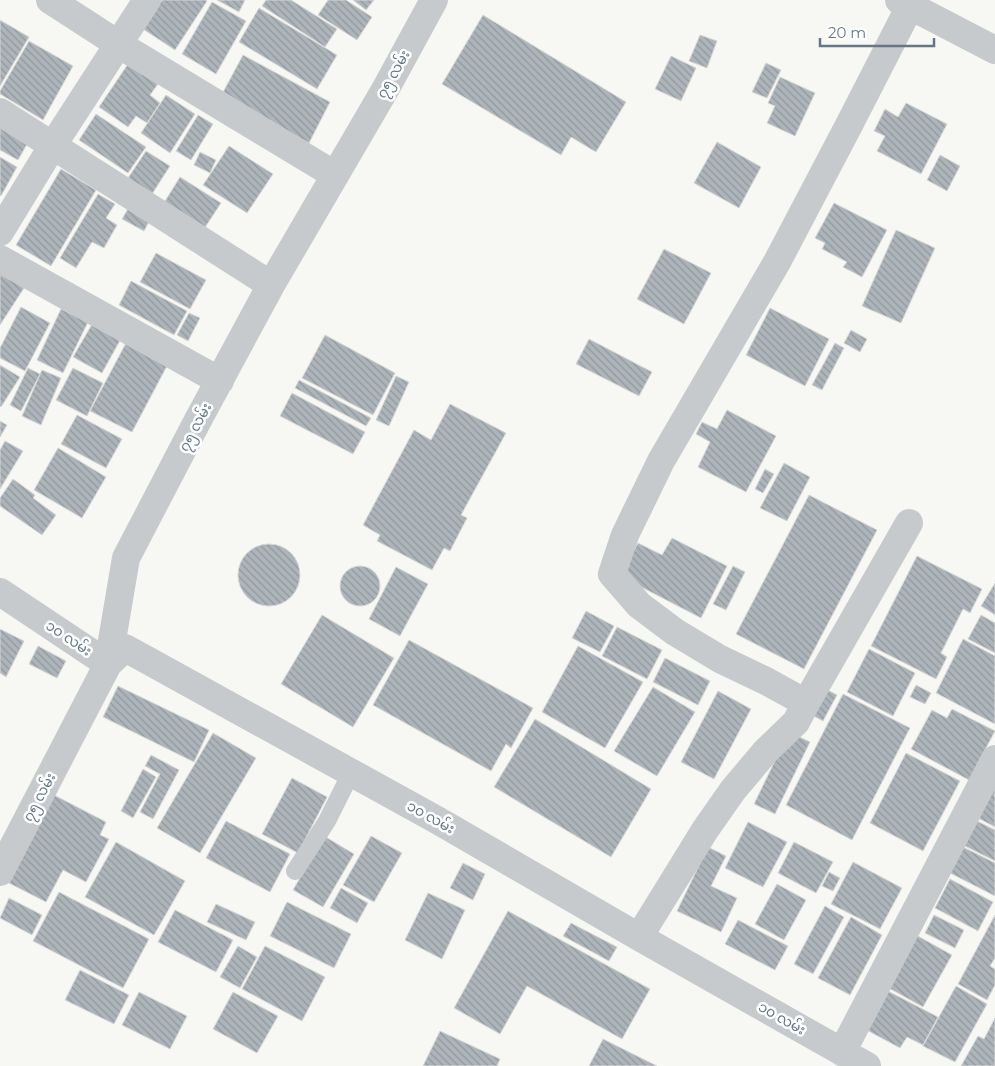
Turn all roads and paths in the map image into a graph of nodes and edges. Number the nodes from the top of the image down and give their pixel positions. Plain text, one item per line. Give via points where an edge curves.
1 (50, 0) edge
2 (147, 0) edge
3 (434, 0) edge
4 (905, 3) edge
5 (118, 44) junction
6 (995, 50) edge
7 (0, 112) edge
8 (53, 145) junction
9 (335, 175) junction
10 (0, 232) edge
11 (0, 259) edge
12 (271, 284) junction
13 (220, 381) junction
14 (909, 524) dead end
15 (0, 592) edge
16 (108, 664) junction
17 (806, 703) junction
18 (995, 759) edge
19 (351, 773) junction
20 (296, 871) dead end
21 (0, 872) edge
22 (640, 937) junction
23 (842, 1052) junction
24 (867, 1066) edge

1 - 5 street
2 - 5 street
3 - 9 street, ၇၅ လမ်း
4 - 6 street
4 - 17 street via 849,126 777,262 661,462 625,535 612,574 639,605 675,632
5 - 8 street
5 - 9 street
7 - 8 street
8 - 10 street
8 - 12 street
9 - 12 street, ၇၅ လမ်း
11 - 13 street
12 - 13 street, ၇၅ လမ်း
13 - 16 street, ၇၅ လမ်း via 126,558
14 - 17 street
15 - 16 street, ၁၀ လမ်း
16 - 19 street, ၁၀ လမ်း via 125,648
16 - 21 street, ၇၅ လမ်း
17 - 22 street via 796,722 765,752 705,830
18 - 23 street
19 - 20 lane
19 - 22 street, ၁၀ လမ်း
22 - 23 street, ၁၀ လမ်း
23 - 24 street, ၁၀ လမ်း

